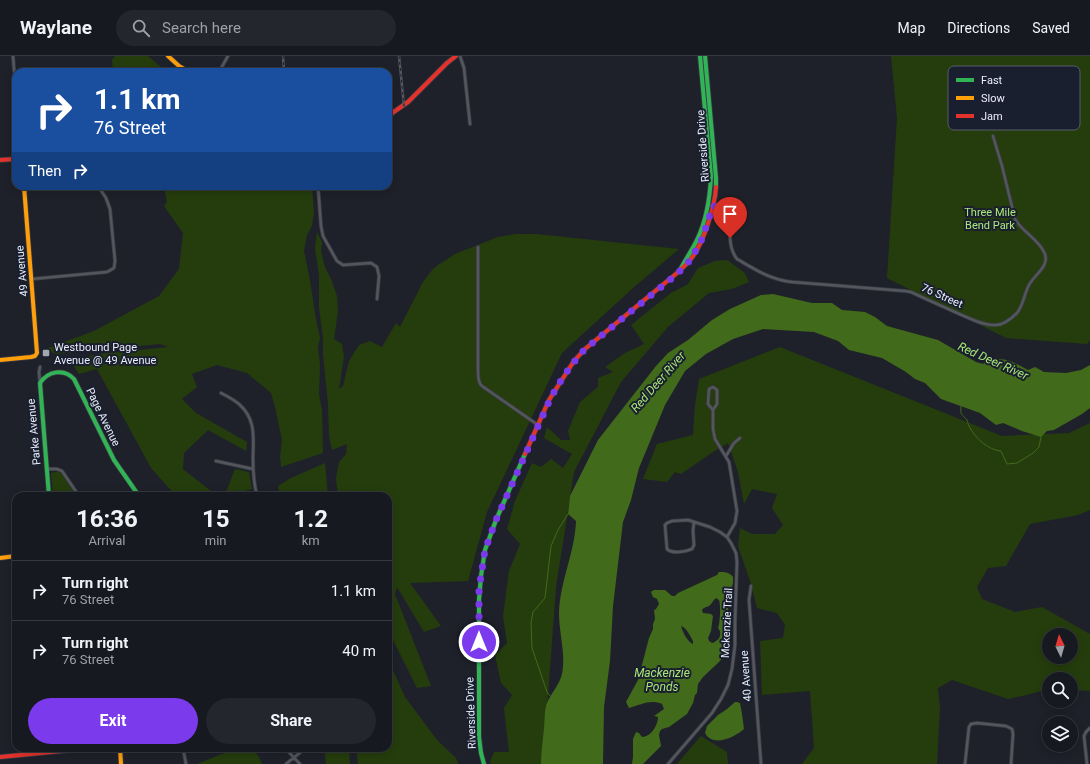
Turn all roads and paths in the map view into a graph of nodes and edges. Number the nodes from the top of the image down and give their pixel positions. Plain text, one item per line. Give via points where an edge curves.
1 (13, 56) edge
2 (168, 56) edge
3 (228, 56) edge
4 (456, 56) edge
5 (460, 56) edge
6 (700, 56) edge
7 (705, 56) edge
8 (14, 68) edge
9 (182, 68) edge
10 (221, 68) edge
11 (392, 113) edge
12 (470, 124) dead end
13 (993, 136) dead end
14 (12, 159) edge
15 (0, 160) edge
16 (24, 190) edge
17 (101, 190) edge
18 (318, 190) edge
19 (710, 206) junction
20 (478, 247) dead end
21 (32, 279) junction
22 (377, 299) dead end
23 (0, 360) edge
24 (40, 367) dead end
25 (40, 383) junction
26 (221, 393) dead end
27 (713, 410) junction
28 (538, 425) junction
29 (740, 438) dead end
30 (726, 456) junction
31 (216, 461) dead end
32 (253, 469) junction
33 (46, 470) junction
34 (49, 492) edge
35 (76, 492) edge
36 (136, 492) edge
37 (256, 492) edge
38 (694, 522) junction
39 (727, 537) junction
40 (12, 556) edge
41 (0, 558) edge
42 (751, 586) dead end
43 (1090, 728) edge
44 (46, 752) edge
45 (120, 752) edge
46 (184, 752) edge
47 (289, 752) edge
48 (301, 752) edge
49 (0, 756) edge
50 (294, 757) junction
51 (121, 764) edge
52 (186, 764) edge
53 (286, 764) edge
54 (300, 764) edge
55 (484, 764) edge
56 (668, 764) edge
57 (761, 764) edge
58 (965, 764) edge
59 (1010, 764) edge
60 (1087, 764) edge

1 - 8 street
2 - 9 main road
3 - 10 street
4 - 11 main road via 408,102
5 - 12 street via 464,68
6 - 19 main road, Riverside Drive via 711,176
7 - 19 main road, Riverside Drive via 716,178 714,198
13 - 19 street, 76 Street via 1015,219 1040,246 1046,258 1044,267 1028,286 1018,311 1000,325 990,325 976,320 910,292 797,283 768,277 737,259 734,254 730,245 733,209
14 - 15 main road
16 - 21 main road, 49 Avenue
17 - 21 street via 110,210 114,268 107,272
18 - 22 street via 321,226 326,242 337,261 343,265 371,263 376,267 379,276
19 - 28 main road, Riverside Drive via 699,235 677,274 585,349 563,377
20 - 28 street via 480,384
21 - 23 main road, 49 Avenue via 37,355 31,358
24 - 25 street, Parke Avenue
25 - 33 main road, Parke Avenue
25 - 36 main road, Page Avenue via 43,378 57,372 66,372 73,377 114,460
26 - 32 street via 240,405 251,420 254,436
27 - 27 street via 717,403 717,390 713,387 708,390 708,404
27 - 30 street via 715,438
28 - 55 main road, Riverside Drive via 496,520 483,563 479,600 479,737
29 - 30 street
30 - 39 street via 737,511 735,523
31 - 32 street
32 - 37 street
33 - 34 main road, Parke Avenue
33 - 35 street via 57,468 62,471
38 - 38 street via 672,520 667,523 665,528 668,550 673,552 692,549
38 - 39 street
39 - 56 street, Mckenzie Trail via 737,562 736,642 730,677 717,706
40 - 41 main road
42 - 57 street, 40 Avenue via 749,600
43 - 60 street via 1084,734
44 - 49 main road
45 - 51 main road
46 - 52 street
47 - 50 street
48 - 50 street
50 - 53 street
50 - 54 street
58 - 59 street via 969,727 977,723 1011,728 1013,734

